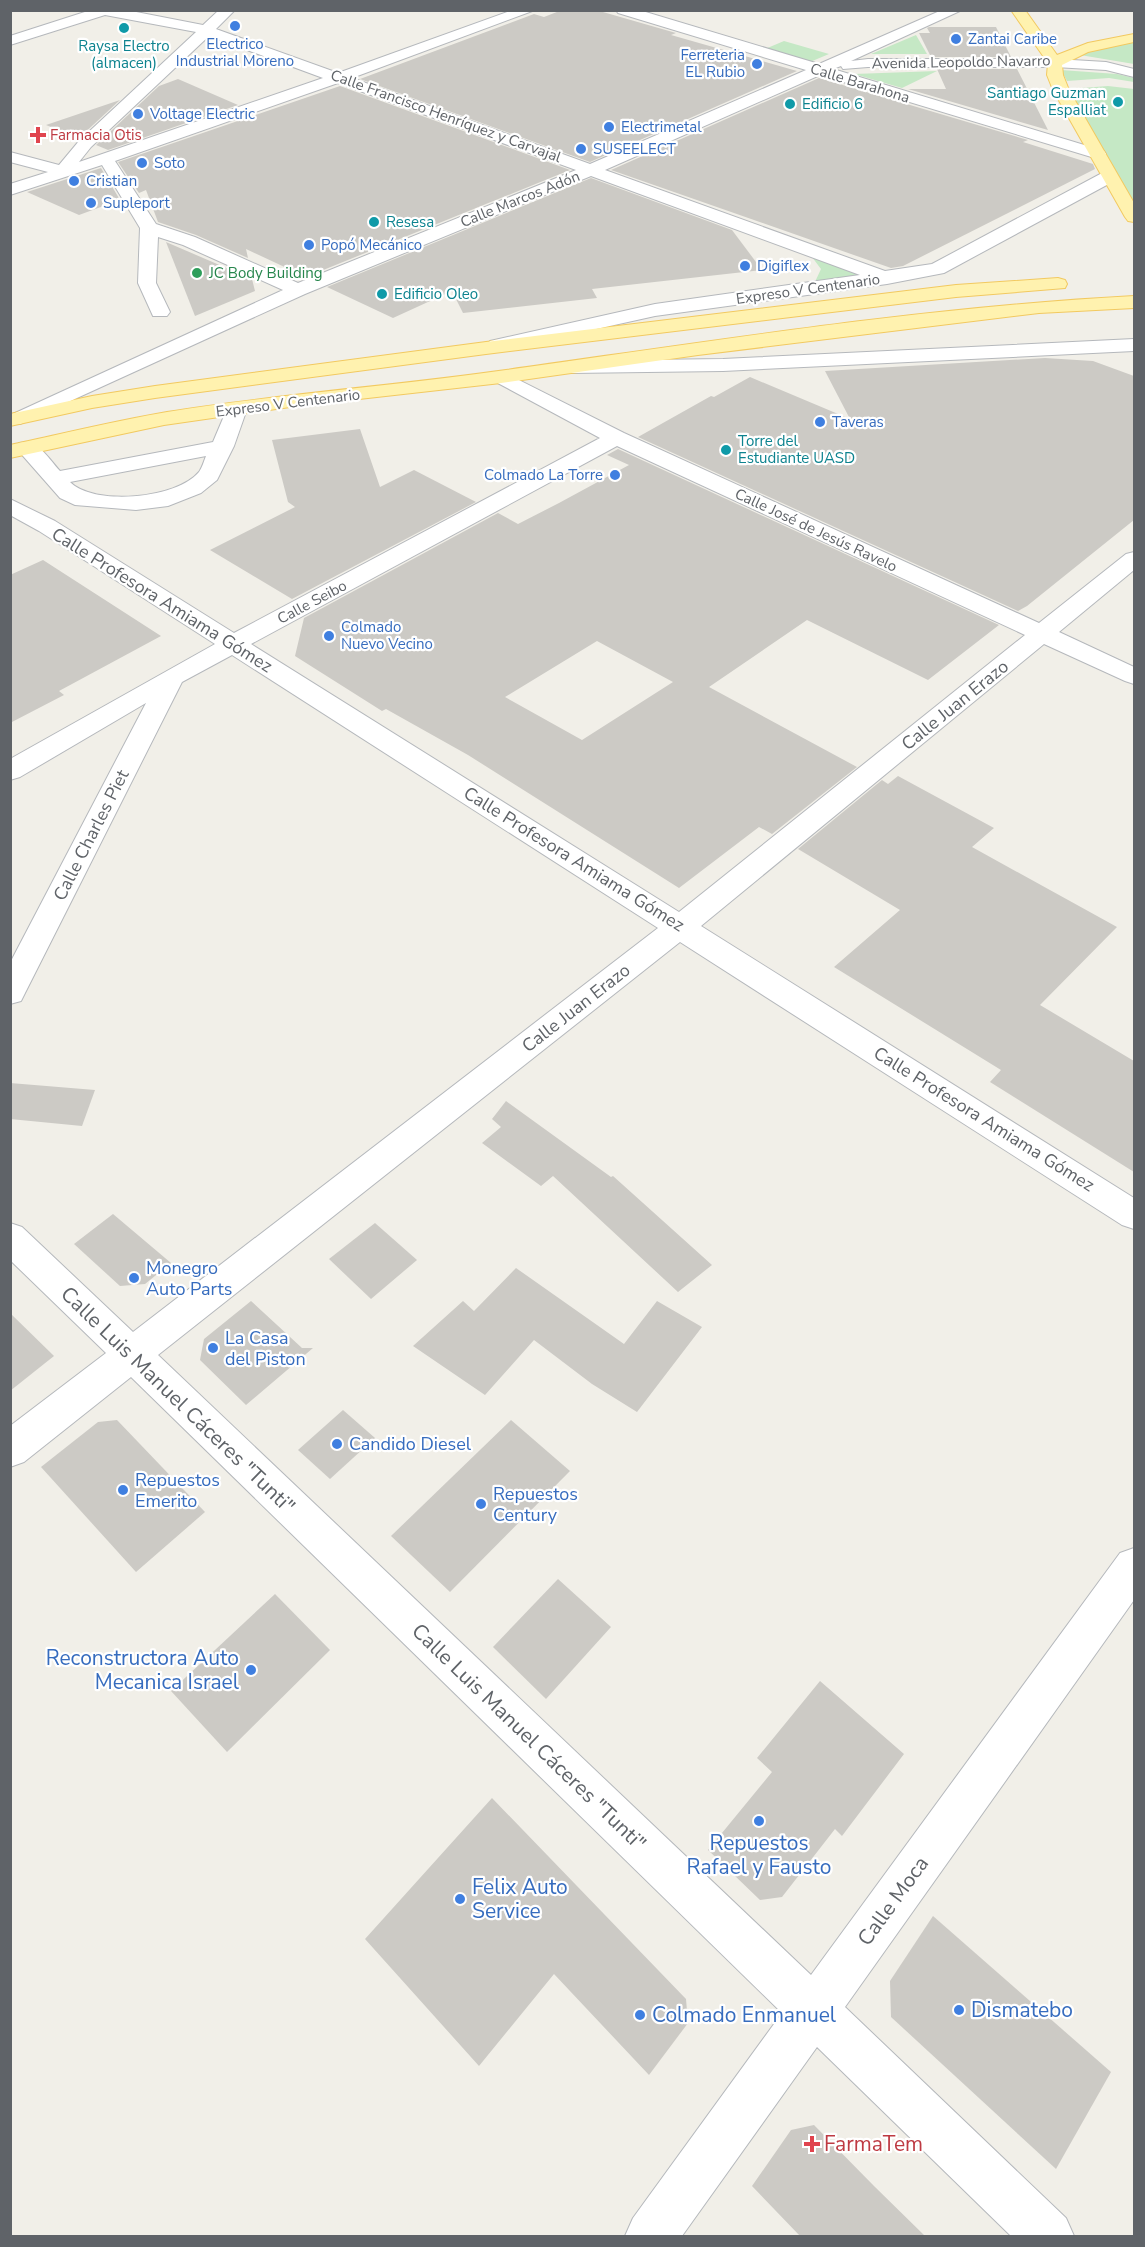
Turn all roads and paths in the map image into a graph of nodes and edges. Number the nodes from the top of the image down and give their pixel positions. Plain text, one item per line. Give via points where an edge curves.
1 (228, 10) edge
2 (528, 10) edge
3 (623, 10) edge
4 (955, 10) edge
5 (1018, 10) edge
6 (104, 11) edge
7 (206, 30) junction
8 (1134, 38) edge
9 (10, 41) edge
10 (1055, 63) junction
11 (819, 70) junction
12 (1134, 73) edge
13 (339, 77) junction
14 (1112, 82) dead end
15 (1134, 86) edge
16 (1098, 154) junction
17 (10, 156) edge
18 (106, 159) junction
19 (591, 170) junction
20 (63, 171) junction
21 (1110, 176) junction
22 (10, 190) edge
23 (1134, 217) edge
24 (149, 228) junction
25 (798, 245) junction
26 (887, 278) junction
27 (1074, 283) dead end
28 (298, 290) junction
29 (801, 290) junction
30 (1134, 302) edge
31 (160, 312) dead end
32 (1134, 345) edge
33 (1078, 347) junction
34 (486, 348) junction
35 (1125, 364) dead end
36 (569, 367) junction
37 (501, 377) junction
38 (237, 409) junction
39 (15, 419) edge
40 (616, 438) junction
41 (223, 446) junction
42 (19, 450) edge
43 (56, 478) junction
44 (10, 506) edge
45 (1134, 559) edge
46 (1043, 634) junction
47 (233, 645) junction
48 (1134, 676) edge
49 (172, 677) junction
50 (10, 771) edge
51 (681, 926) junction
52 (10, 993) edge
53 (1134, 1215) edge
54 (10, 1237) edge
55 (130, 1355) junction
56 (10, 1449) edge
57 (1134, 1567) edge
58 (814, 2010) junction
59 (651, 2236) edge
60 (1047, 2236) edge

1 - 7 street
2 - 13 street
3 - 11 street, Calle Barahona
4 - 11 street, Calle Marcos Adón
5 - 10 main road
6 - 7 street, Calle Francisco Henríquez y Carvajal
6 - 9 street
7 - 13 street, Calle Francisco Henríquez y Carvajal
7 - 20 street via 85,144
8 - 10 main road, Avenida Leopoldo Navarro via 1066,54
10 - 11 street, Avenida Leopoldo Navarro via 868,63
10 - 12 street via 1106,66
10 - 16 main road via 1055,75 1068,88
11 - 16 street, Calle Barahona
11 - 19 street, Calle Marcos Adón
13 - 18 street
13 - 19 street, Calle Francisco Henríquez y Carvajal
14 - 15 street
16 - 21 main road
17 - 20 street
18 - 20 street
18 - 24 street
19 - 25 street, Calle Francisco Henríquez y Carvajal
19 - 28 street, Calle Marcos Adón
20 - 22 street
21 - 23 main road
21 - 26 street, Expreso V Centenario via 937,269
24 - 28 street via 189,241
24 - 31 street via 147,283
25 - 26 street, Calle Francisco Henríquez y Carvajal
25 - 29 street via 814,269
26 - 29 street, Expreso V Centenario
27 - 34 main road, Expreso V Centenario via 956,291
28 - 39 street, Calle Marcos Adón
29 - 34 street, Expreso V Centenario via 655,310
30 - 36 main road, Expreso V Centenario via 1039,307
32 - 33 street, Expreso V Centenario
33 - 35 street
33 - 36 street, Expreso V Centenario via 723,366
34 - 39 main road, Expreso V Centenario via 155,392
36 - 37 main road, Expreso V Centenario
37 - 38 main road, Expreso V Centenario
37 - 40 street, Calle José de Jesús Ravelo
38 - 41 street
38 - 42 main road, Expreso V Centenario via 164,419
40 - 46 street, Calle José de Jesús Ravelo
40 - 47 street, Calle Seibo
41 - 43 street
41 - 43 street via 209,475 193,488 168,498 136,503 82,500 68,493
42 - 43 street
44 - 47 street, Calle Profesora Amiama Gómez
45 - 46 street, Calle Juan Erazo
46 - 48 street, Calle José de Jesús Ravelo
46 - 51 street, Calle Juan Erazo
47 - 49 street, Calle Seibo
47 - 51 street, Calle Profesora Amiama Gómez
49 - 50 street, Calle Seibo
49 - 52 street, Calle Charles Piet
51 - 53 street, Calle Profesora Amiama Gómez
51 - 55 street, Calle Juan Erazo
54 - 55 street, Calle Luis Manuel Cáceres "Tunti"
55 - 56 street, Calle Juan Erazo
55 - 58 street, Calle Luis Manuel Cáceres "Tunti"
57 - 58 street, Calle Moca
58 - 59 street, Calle Moca
58 - 60 street, Calle Luis Manuel Cáceres "Tunti"

